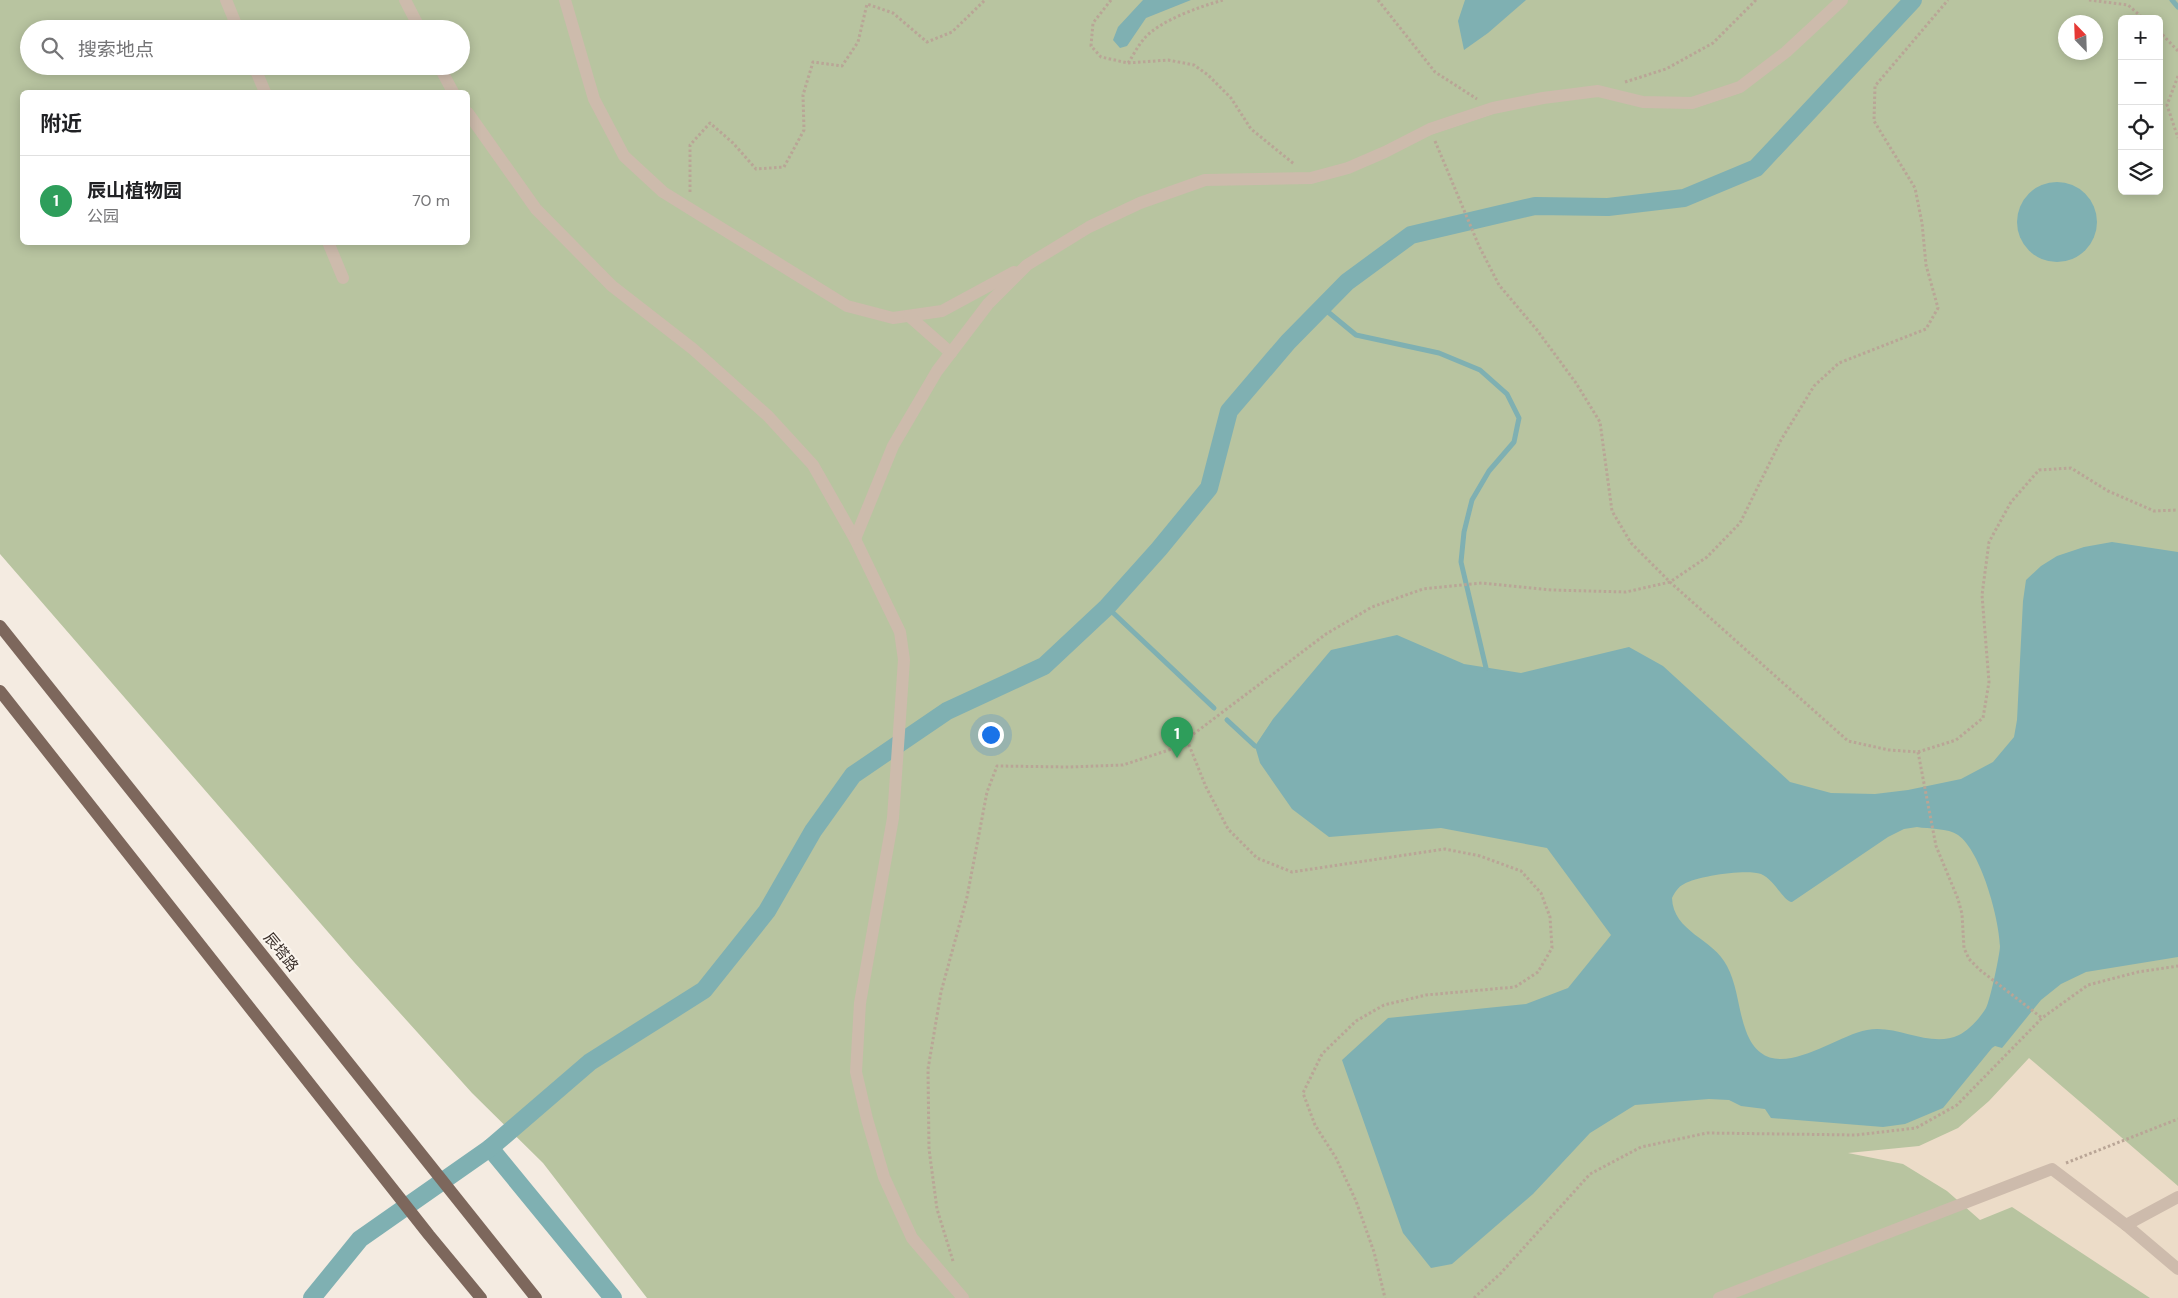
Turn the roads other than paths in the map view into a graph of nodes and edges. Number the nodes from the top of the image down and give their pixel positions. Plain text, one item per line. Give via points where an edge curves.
1 (226, 0) edge
2 (405, 0) edge
3 (565, 0) edge
4 (1842, 0) edge
5 (234, 20) edge
6 (415, 20) edge
7 (258, 75) edge
8 (444, 75) edge
9 (264, 90) edge
10 (452, 90) edge
11 (470, 116) edge
12 (329, 245) edge
13 (1027, 265) junction
14 (343, 278) dead end
15 (909, 316) junction
16 (951, 353) junction
17 (855, 539) junction
18 (0, 626) edge
19 (0, 691) edge
20 (2178, 1197) edge
21 (2126, 1226) junction
22 (2178, 1269) edge
23 (481, 1298) edge
24 (536, 1298) edge
25 (963, 1298) edge
26 (1719, 1298) edge

1 - 5 street
2 - 6 street
3 - 15 street via 594,99 624,156 663,192 847,306 893,318
4 - 13 street via 1786,52 1740,87 1692,103 1643,102 1598,91 1493,108 1430,129 1348,168 1311,178 1205,180 1140,203 1089,227
7 - 9 street
8 - 10 street
11 - 17 street via 536,209 612,286 694,349 768,416 813,466
12 - 14 street
13 - 15 street via 942,311
13 - 16 street via 988,304
15 - 16 street
16 - 17 street via 893,446
17 - 25 street via 900,632 904,660 892,818 860,1003 856,1072 884,1177 912,1238
18 - 24 main road, 辰塔路
19 - 23 main road
20 - 21 street
21 - 22 street
21 - 26 street via 2052,1169

